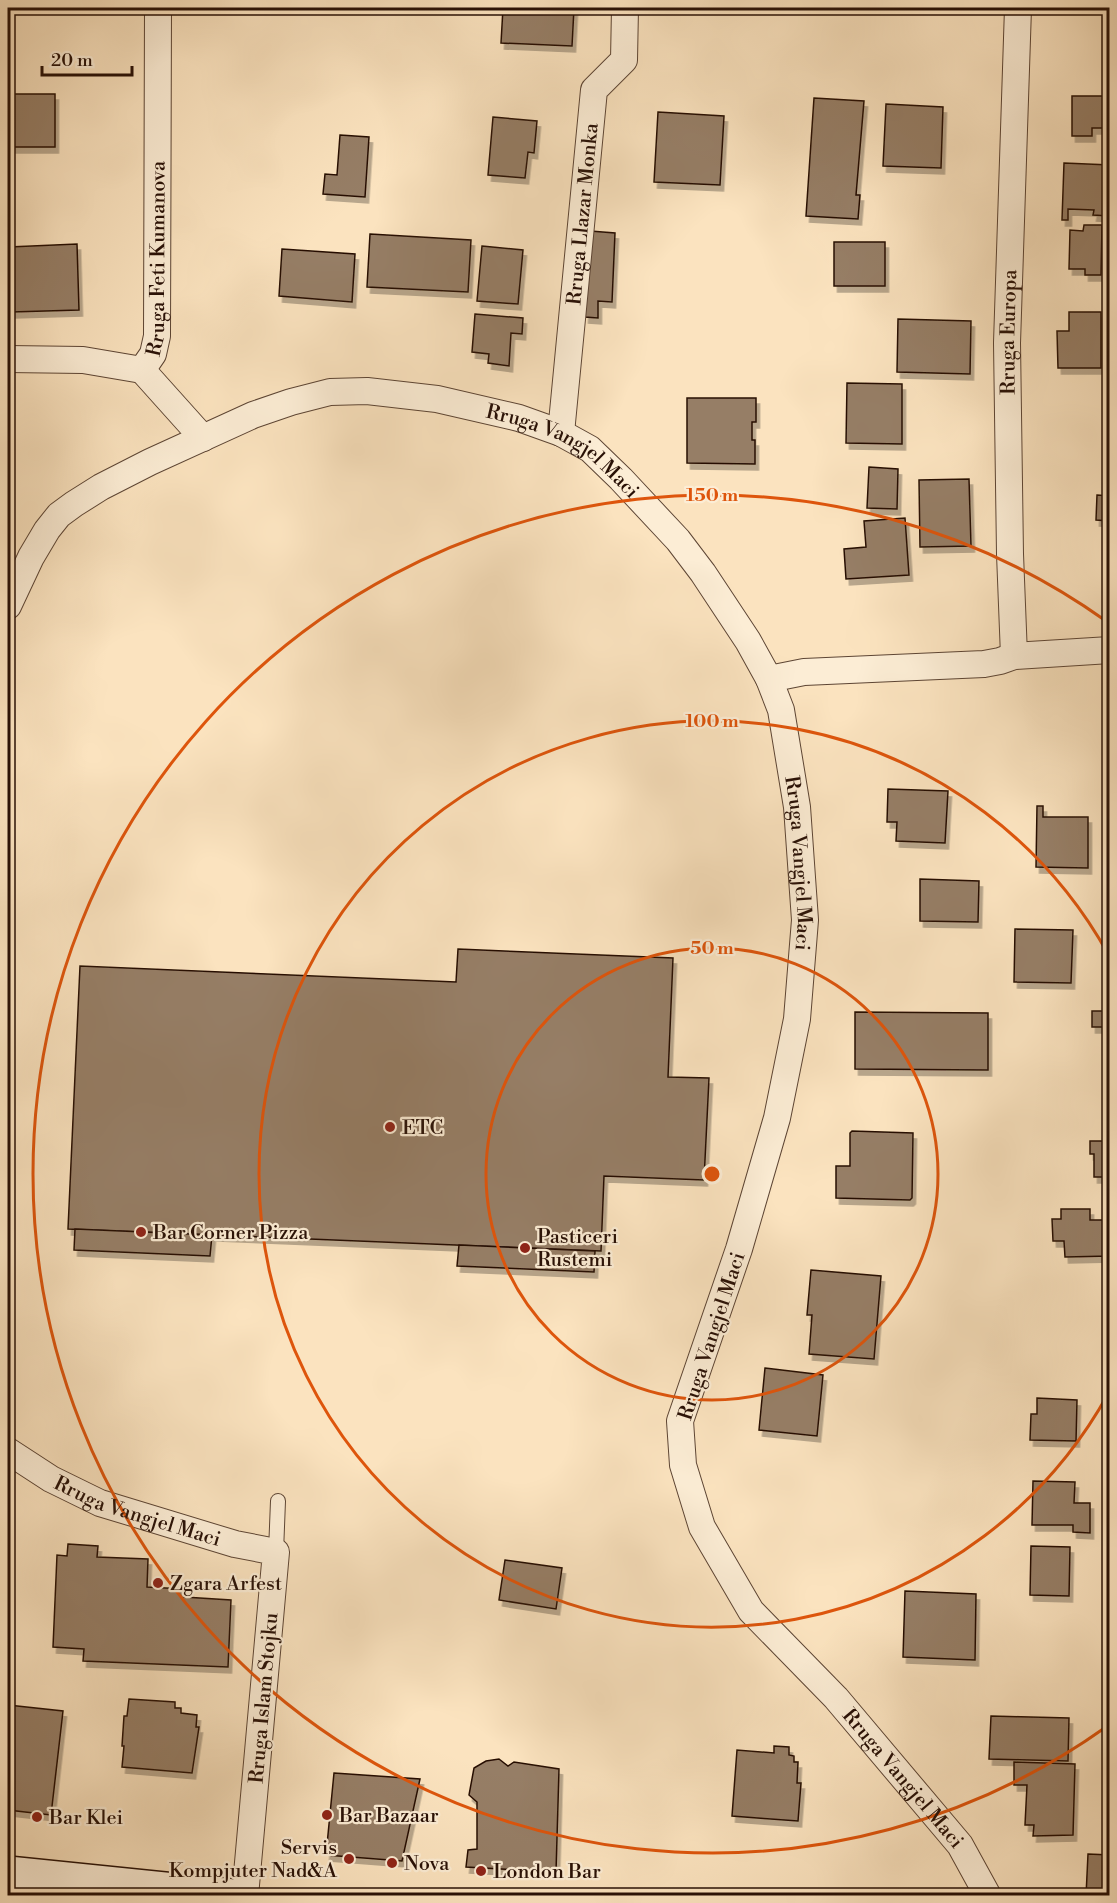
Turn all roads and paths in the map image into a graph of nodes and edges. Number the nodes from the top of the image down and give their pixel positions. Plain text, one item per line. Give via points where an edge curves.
1 (158, 8) edge
2 (626, 8) edge
3 (1018, 8) edge
4 (8, 359) edge
5 (142, 369) junction
6 (561, 433) junction
7 (203, 438) junction
8 (8, 606) edge
9 (1110, 650) edge
10 (1014, 656) junction
11 (769, 679) junction
12 (8, 1451) edge
13 (278, 1501) dead end
14 (276, 1552) junction
15 (8, 1873) edge
16 (233, 1896) edge
17 (245, 1896) edge
18 (988, 1896) edge

1 - 5 street, Rruga Feti Kumanova via 157,336 153,354
2 - 6 street, Rruga Llazar Monka via 624,60 594,90
3 - 10 street, Rruga Europa via 1007,343
4 - 5 street, Rruga Feti Kumanova via 83,360
5 - 7 street
6 - 7 street, Rruga Vangjel Maci via 519,418 437,399 367,391 330,392 291,402
6 - 11 street, Rruga Vangjel Maci via 590,449 678,540 728,610
7 - 8 street, Rruga Vangjel Maci via 101,487 59,515 31,557
9 - 10 street
10 - 11 street via 984,664 804,672
11 - 18 street, Rruga Vangjel Maci via 781,710 797,807 805,920 797,1019 777,1118 739,1249 680,1421 683,1465 702,1527 751,1611 836,1698 960,1845
12 - 14 street, Rruga Vangjel Maci via 51,1479 100,1503 235,1544
13 - 14 lane, Rruga Islam Stojku
14 - 17 street, Rruga Islam Stojku
15 - 16 street

